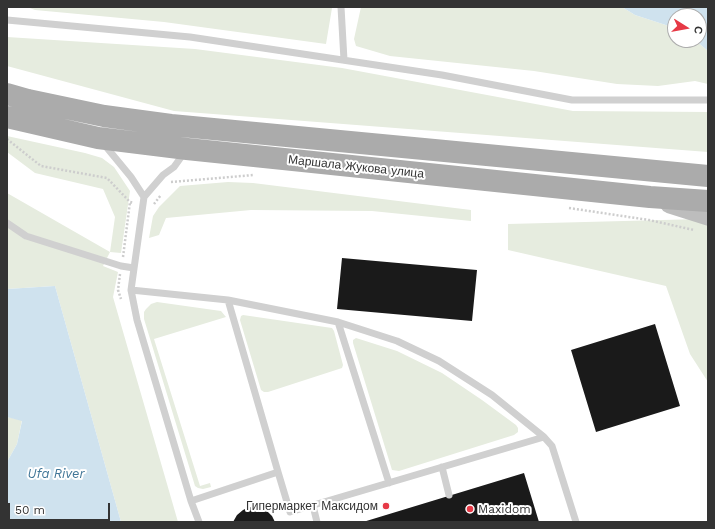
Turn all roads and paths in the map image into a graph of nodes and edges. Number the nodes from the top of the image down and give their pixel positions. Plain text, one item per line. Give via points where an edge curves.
1 (341, 7) edge
2 (7, 20) edge
3 (344, 60) junction
4 (7, 94) edge
5 (708, 100) edge
6 (7, 117) edge
7 (98, 138) junction
8 (7, 139) edge
9 (187, 149) junction
10 (257, 174) dead end
11 (708, 176) edge
12 (167, 188) dead end
13 (162, 194) dead end
14 (144, 197) junction
15 (650, 197) junction
16 (708, 201) edge
17 (130, 202) dead end
18 (152, 206) dead end
19 (566, 207) dead end
20 (7, 223) edge
21 (704, 223) edge
22 (134, 268) junction
23 (131, 290) junction
24 (228, 300) junction
25 (338, 322) junction
26 (544, 437) junction
27 (442, 467) junction
28 (278, 472) junction
29 (389, 483) junction
30 (449, 495) dead end
31 (191, 501) junction
32 (313, 506) junction
33 (199, 522) edge
34 (317, 522) edge
35 (576, 522) edge

1 - 3 lane
2 - 3 lane via 190,37
3 - 5 lane via 442,75 572,100
4 - 11 main road, Маршала Жукова улица via 104,116 171,125
6 - 7 main road, Маршала Жукова улица
7 - 9 main road, Маршала Жукова улица
7 - 14 lane via 131,177
8 - 17 path via 41,166 107,178
9 - 14 lane via 174,167 163,175
9 - 15 main road, Маршала Жукова улица
10 - 12 path via 172,182
13 - 18 path
14 - 22 lane
15 - 16 main road, Маршала Жукова улица
15 - 21 main road
19 - 21 path via 649,220
20 - 22 lane via 26,236
22 - 23 lane
23 - 24 lane
23 - 31 lane via 137,320
24 - 25 lane
24 - 28 lane
25 - 26 lane via 397,342 439,361 492,395
25 - 29 lane
26 - 27 lane
26 - 35 lane via 552,446
27 - 29 lane
27 - 30 lane
28 - 31 lane
28 - 32 lane via 290,512
29 - 32 lane
31 - 33 lane
32 - 34 lane

